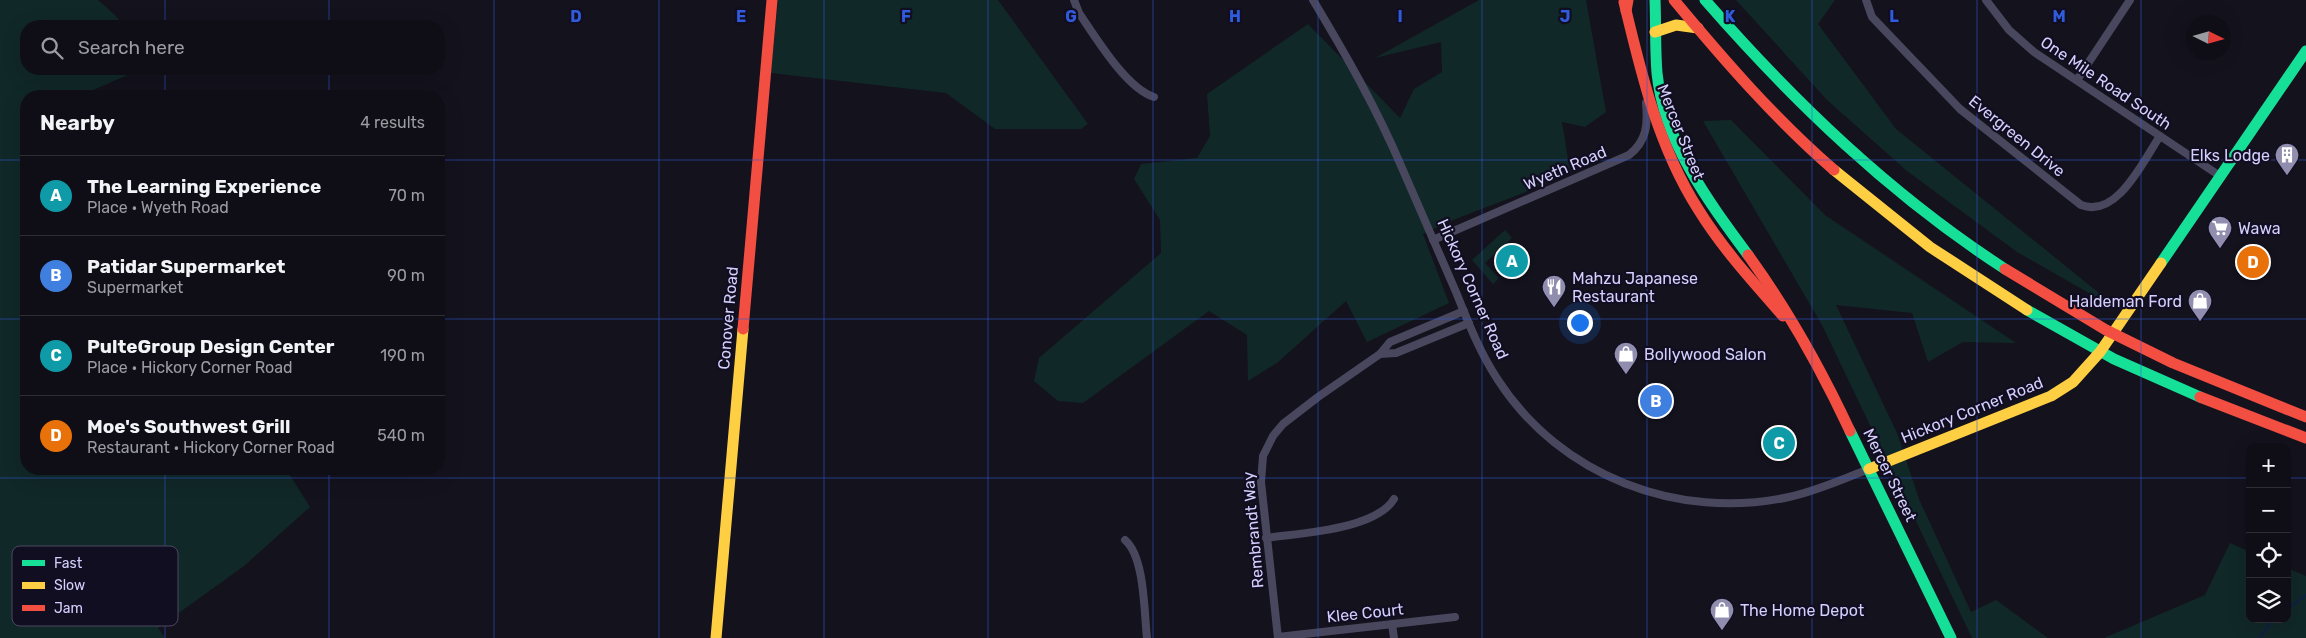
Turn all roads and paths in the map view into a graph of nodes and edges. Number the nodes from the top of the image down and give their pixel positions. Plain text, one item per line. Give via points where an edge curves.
1 (772, 0) edge
2 (1074, 0) edge
3 (1313, 0) edge
4 (1656, 0) edge
5 (1674, 0) edge
6 (1705, 0) edge
7 (1866, 0) edge
8 (1986, 0) edge
9 (2130, 0) edge
10 (1626, 4) edge
11 (1698, 28) junction
12 (1655, 32) junction
13 (2306, 52) edge
14 (1642, 76) junction
15 (2077, 80) junction
16 (1154, 97) dead end
17 (2160, 136) junction
18 (2220, 176) junction
19 (1433, 240) junction
20 (1464, 312) junction
21 (1469, 323) junction
22 (1795, 330) junction
23 (2114, 332) junction
24 (2100, 352) junction
25 (1380, 354) junction
26 (2306, 416) edge
27 (2306, 438) edge
28 (1869, 469) junction
29 (1394, 499) dead end
30 (1266, 538) junction
31 (1125, 540) dead end
32 (1455, 617) dead end
33 (1392, 624) junction
34 (1278, 637) edge
35 (716, 638) edge
36 (1147, 638) edge
37 (1394, 638) edge
38 (1951, 638) edge

1 - 35 main road, Conover Road
2 - 16 street via 1079,13 1131,84 1143,94
3 - 19 street, Hickory Corner Road via 1367,93
4 - 12 main road, Mercer Street
5 - 11 main road
6 - 23 main road via 1806,111 1902,195 2019,279
7 - 17 street, Evergreen Drive via 1872,17 1960,109 2081,205 2102,207 2117,198
8 - 15 street, One Mile Road South via 2021,42
9 - 15 street
10 - 14 main road, Mercer Street
11 - 12 main road via 1673,24
11 - 24 main road via 1775,114 1871,202 1975,280
12 - 22 main road, Mercer Street via 1661,93 1684,158 1709,202 1778,296
13 - 18 main road, Hickory Corner Road
14 - 19 street, Wyeth Road via 1648,119 1645,134 1634,151
14 - 22 main road, Mercer Street via 1670,157 1688,193 1712,231
15 - 17 street, One Mile Road South
17 - 18 street, One Mile Road South
18 - 23 main road, Hickory Corner Road
19 - 20 street, Hickory Corner Road
20 - 21 street, Hickory Corner Road
20 - 25 street, Rembrandt Way via 1390,342
21 - 25 street, Rembrandt Way via 1396,352
21 - 28 street, Hickory Corner Road via 1498,381 1526,417 1583,464 1626,485 1691,501 1751,502 1790,497
22 - 28 main road, Mercer Street via 1816,360
23 - 24 main road, Hickory Corner Road
23 - 26 main road via 2173,363
24 - 27 main road via 2153,377
24 - 28 main road, Hickory Corner Road via 2073,382 2051,396
25 - 30 street, Rembrandt Way via 1311,402 1273,436 1261,468
28 - 38 main road, Mercer Street
29 - 30 street via 1379,514 1353,523
30 - 34 street, Rembrandt Way
31 - 36 street via 1138,562
32 - 33 street, Klee Court
33 - 34 street, Klee Court
33 - 37 street

